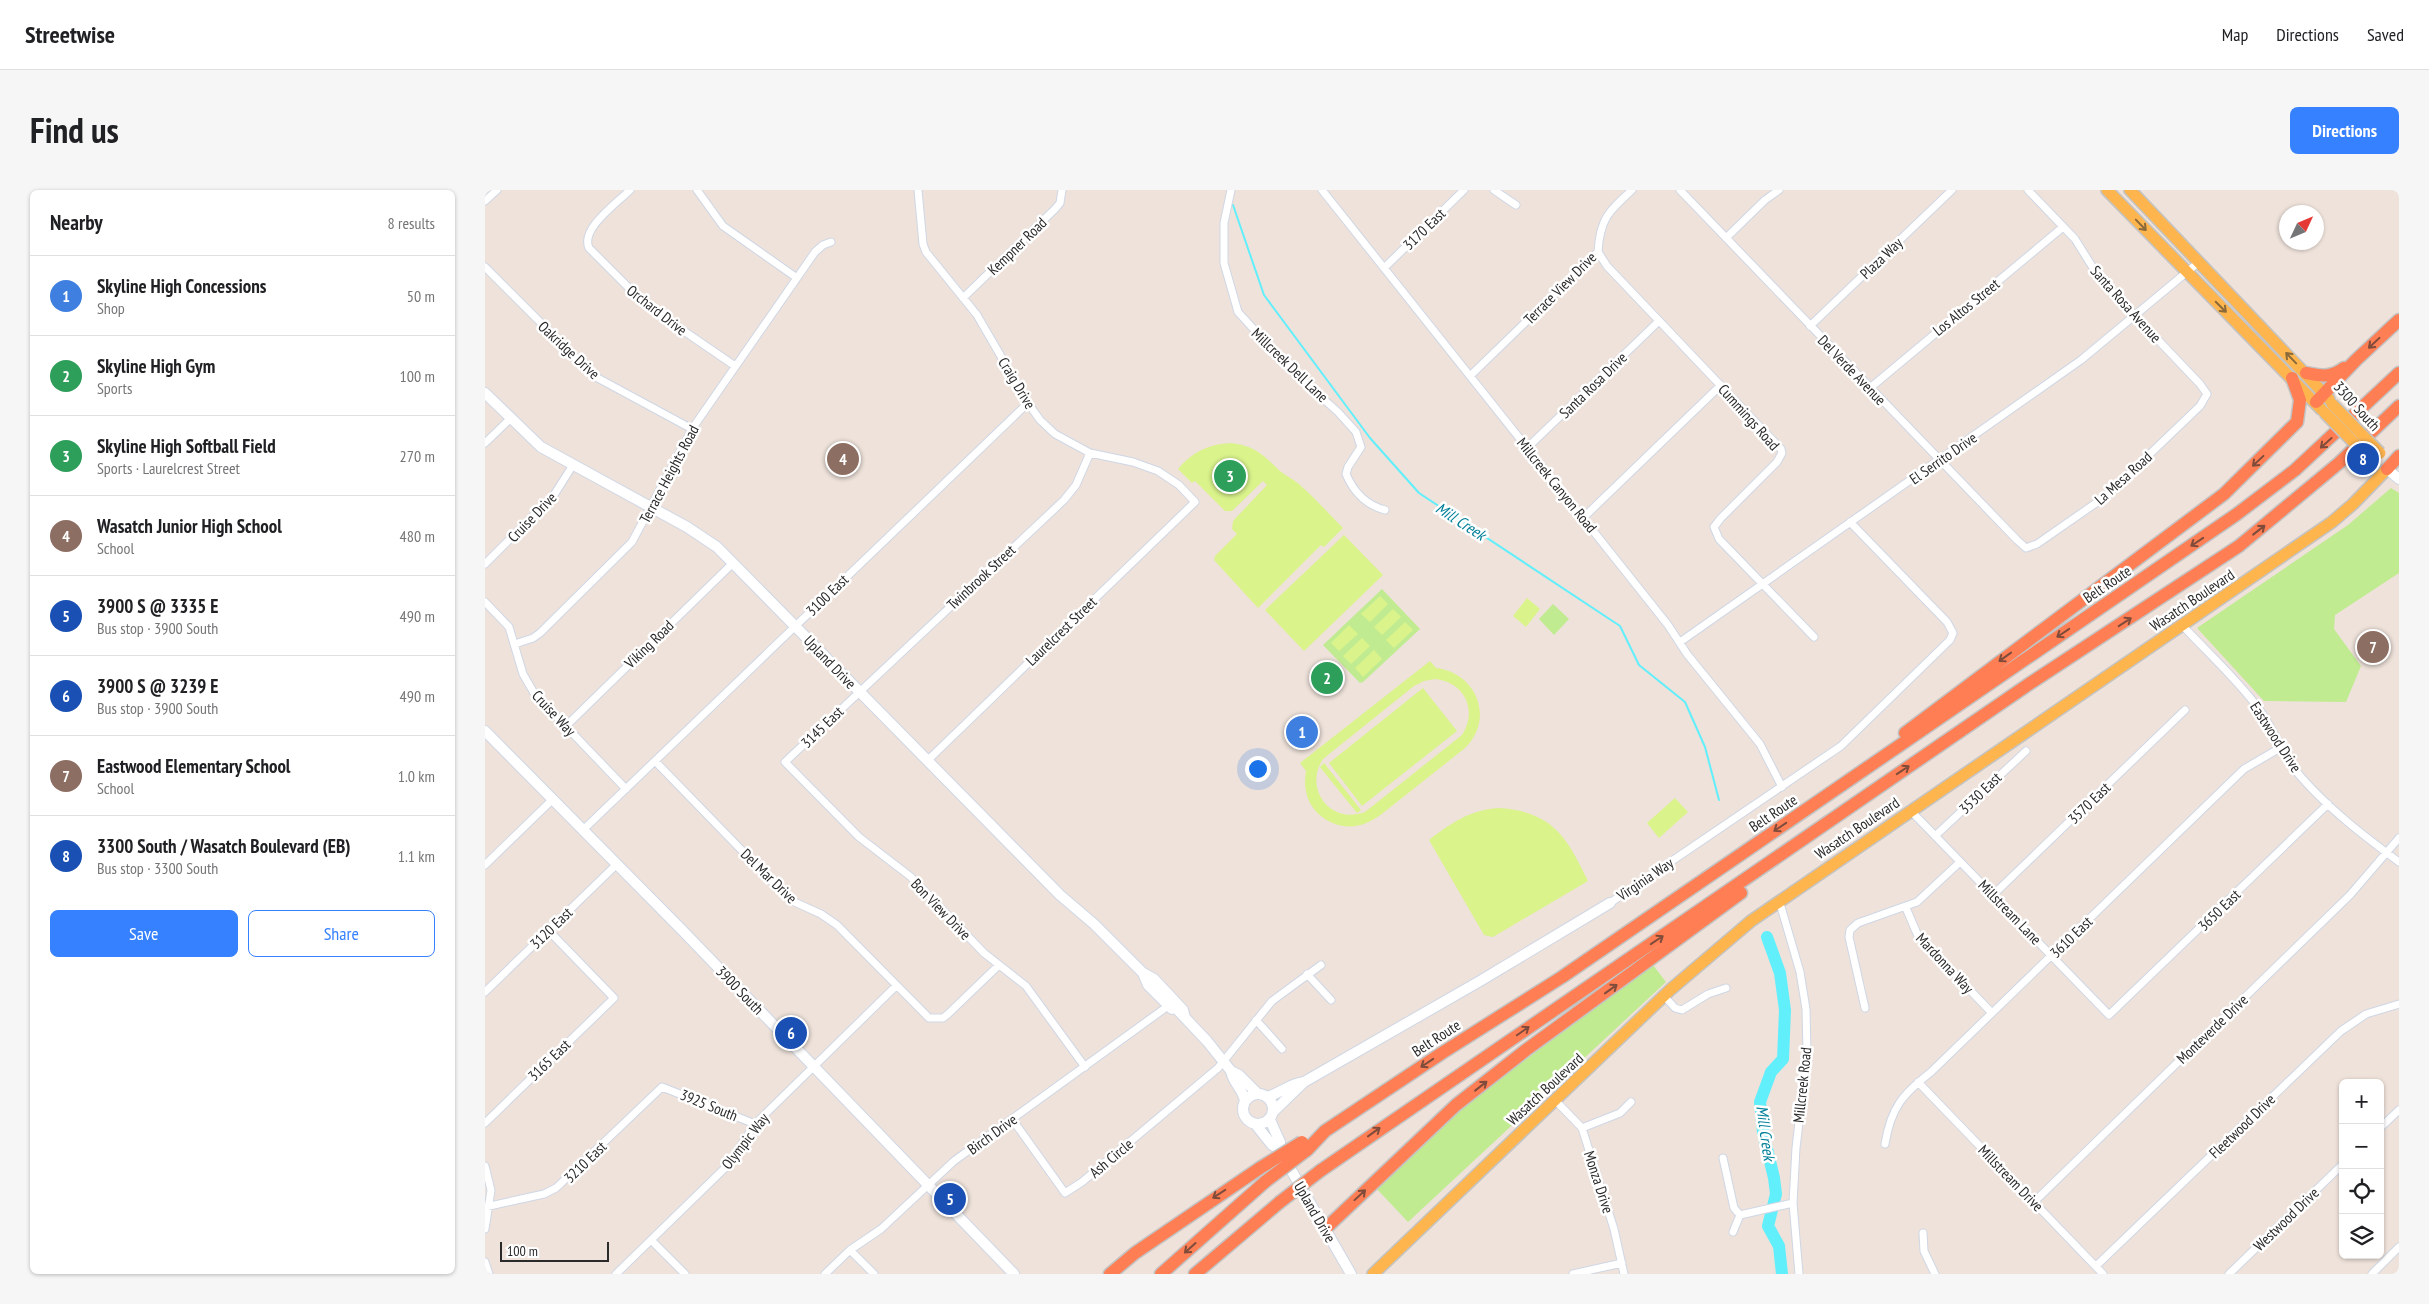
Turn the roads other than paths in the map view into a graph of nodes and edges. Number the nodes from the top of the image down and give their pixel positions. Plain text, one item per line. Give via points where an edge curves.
1 (497, 190) edge
2 (630, 190) edge
3 (697, 190) edge
4 (918, 190) edge
5 (1062, 190) edge
6 (1231, 190) edge
7 (1322, 190) edge
8 (1464, 190) edge
9 (1494, 190) edge
10 (1632, 190) edge
11 (1680, 190) edge
12 (1779, 190) edge
13 (1952, 190) edge
14 (2028, 190) edge
15 (2107, 190) edge
16 (2129, 190) edge
17 (485, 202) edge
18 (1516, 205) dead end
19 (2063, 227) junction
20 (1726, 238) junction
21 (831, 242) dead end
22 (1598, 252) junction
23 (2199, 262) junction
24 (485, 267) edge
25 (1384, 268) junction
26 (2187, 272) junction
27 (797, 278) junction
28 (963, 298) junction
29 (2135, 316) junction
30 (2399, 320) edge
31 (1659, 321) junction
32 (1811, 326) junction
33 (2356, 360) junction
34 (735, 366) junction
35 (2306, 373) junction
36 (2399, 373) edge
37 (1470, 376) junction
38 (2291, 378) junction
39 (1721, 385) junction
40 (1870, 388) junction
41 (485, 393) edge
42 (2207, 394) joint
43 (1028, 403) junction
44 (2324, 403) junction
45 (2399, 406) edge
46 (510, 419) junction
47 (692, 430) junction
48 (485, 444) edge
49 (1527, 448) junction
50 (1090, 453) junction
51 (2399, 456) edge
52 (1940, 460) junction
53 (573, 466) junction
54 (2387, 469) junction
55 (2399, 480) edge
56 (1195, 502) joint
57 (651, 507) junction
58 (1385, 510) dead end
59 (1583, 518) junction
60 (1850, 522) junction
61 (2027, 548) joint
62 (733, 563) junction
63 (485, 564) edge
64 (1762, 583) junction
65 (485, 602) edge
66 (2181, 625) junction
67 (795, 626) junction
68 (1814, 637) dead end
69 (1679, 642) junction
70 (515, 644) junction
71 (859, 691) junction
72 (2185, 710) dead end
73 (566, 726) junction
74 (485, 731) edge
75 (2280, 748) junction
76 (2026, 751) dead end
77 (927, 760) junction
78 (655, 761) junction
79 (785, 762) joint
80 (1782, 786) junction
81 (626, 788) junction
82 (1862, 798) junction
83 (553, 800) junction
84 (1820, 800) junction
85 (2328, 804) junction
86 (1910, 810) junction
87 (583, 829) junction
88 (1935, 836) junction
89 (2399, 838) edge
90 (2385, 852) junction
91 (1960, 862) junction
92 (2399, 862) edge
93 (617, 864) junction
94 (485, 865) edge
95 (1993, 895) junction
96 (1779, 899) junction
97 (1611, 903) joint
98 (1906, 908) junction
99 (549, 931) junction
100 (2051, 956) junction
101 (999, 964) junction
102 (1321, 965) dead end
103 (1143, 973) junction
104 (1307, 974) junction
105 (896, 986) junction
106 (1726, 988) dead end
107 (485, 992) edge
108 (1664, 996) junction
109 (1331, 1000) dead end
110 (2399, 1004) edge
111 (1168, 1006) junction
112 (1865, 1008) dead end
113 (1992, 1013) junction
114 (2109, 1015) joint
115 (1185, 1018) junction
116 (1256, 1020) junction
117 (1282, 1049) dead end
118 (1223, 1060) junction
119 (813, 1066) junction
120 (1085, 1067) junction
121 (1231, 1071) junction
122 (1304, 1082) junction
123 (1918, 1082) junction
124 (662, 1086) joint
125 (1263, 1095) junction
126 (1555, 1100) junction
127 (1245, 1102) junction
128 (1631, 1102) dead end
129 (2399, 1110) edge
130 (1272, 1115) junction
131 (1012, 1119) junction
132 (485, 1123) edge
133 (755, 1124) junction
134 (2384, 1124) edge
135 (1256, 1125) junction
136 (1582, 1128) junction
137 (1885, 1144) dead end
138 (1304, 1146) junction
139 (1279, 1149) junction
140 (1723, 1158) dead end
141 (485, 1166) edge
142 (2339, 1168) edge
143 (928, 1185) junction
144 (2034, 1202) junction
145 (1793, 1203) junction
146 (487, 1207) edge
147 (1740, 1215) junction
148 (485, 1229) edge
149 (1325, 1229) junction
150 (1733, 1232) dead end
151 (1923, 1233) dead end
152 (651, 1240) junction
153 (850, 1250) junction
154 (2398, 1250) edge
155 (485, 1262) edge
156 (1622, 1263) junction
157 (2096, 1266) junction
158 (489, 1274) edge
159 (616, 1274) edge
160 (685, 1274) edge
161 (825, 1274) edge
162 (874, 1274) edge
163 (1014, 1274) edge
164 (1110, 1274) edge
165 (1161, 1274) edge
166 (1195, 1274) edge
167 (1351, 1274) edge
168 (1373, 1274) edge
169 (1573, 1274) edge
170 (1624, 1274) edge
171 (1799, 1274) edge
172 (1935, 1274) edge
173 (2103, 1274) edge
174 (2229, 1274) edge
175 (2372, 1274) edge

1 - 17 street
2 - 34 street, Orchard Drive via 591,229 587,244 646,305
3 - 27 street via 723,226
4 - 28 street, Craig Drive via 926,252
5 - 28 street, Kempner Road via 1060,203 1055,209
6 - 58 street, Millcreek Dell Lane via 1224,223 1224,263 1238,312 1291,370 1326,399 1356,432 1361,447 1346,474 1355,491 1370,506
7 - 25 street, Millcreek Canyon Road
8 - 25 street, 3170 East
9 - 18 street
10 - 22 street, Terrace View Drive via 1603,221
11 - 20 street, Del Verde Avenue
12 - 20 street
13 - 32 street, Plaza Way
14 - 19 street, Santa Rosa Avenue
15 -> 26 main road, 3300 South
16 - 23 main road, 3300 South
19 - 29 street, Santa Rosa Avenue via 2081,247 2096,275
19 - 40 street, Los Altos Street
20 - 32 street, Del Verde Avenue
21 - 27 street, Terrace Heights Road via 815,252
22 - 31 street, Cummings Road via 1607,266
22 - 37 street, Terrace View Drive
23 - 26 street, El Serrito Drive
35 -> 23 main road, 3300 South
24 - 47 street, Oakridge Drive via 593,376
25 - 37 street, Millcreek Canyon Road
26 - 29 street, El Serrito Drive
26 -> 38 main road, 3300 South
27 - 34 street, Terrace Heights Road
28 - 43 street, Craig Drive via 987,332
29 - 42 street, Santa Rosa Avenue
29 - 52 street, El Serrito Drive via 2081,360
30 -> 33 highway
31 - 39 street, Cummings Road
31 - 49 street, Santa Rosa Drive
32 - 40 street, Del Verde Avenue
33 - 35 highway via 2337,374 2325,377
33 - 44 highway
34 - 47 street, Terrace Heights Road
35 - 44 main road, 3300 South
36 -> 84 highway, Belt Route via 2315,453 2237,514
37 - 49 street, Millcreek Canyon Road
38 - 44 main road, 3300 South
38 -> 84 highway via 2300,400 2297,422 2224,494 1935,708
39 - 59 street
39 - 64 street, Cummings Road via 1776,442 1782,453 1714,527 1719,539
40 - 52 street, Del Verde Avenue
41 - 46 street, Upland Drive
42 - 61 street, La Mesa Road via 2200,406 2106,496
43 - 50 street, Craig Drive via 1055,434
43 - 67 street, 3100 East
44 - 54 main road, 3300 South, bridge
82 -> 45 highway via 2239,546 2339,463
46 - 48 street
46 - 53 street, Upland Drive via 541,447
47 - 57 street, Terrace Heights Road
49 - 59 street, Millcreek Canyon Road
50 - 56 street, Craig Drive via 1158,471 1179,485
50 - 71 street, Twinbrook Street via 1076,485 1064,500
51 - 54 highway
52 - 60 street, El Serrito Drive
52 - 61 street, Del Verde Avenue
53 - 57 street, Upland Drive
53 - 63 street, Cruise Drive via 555,495
54 - 55 street
54 - 66 main road, Wasatch Boulevard via 2332,522
56 - 77 street, Laurelcrest Street
57 - 62 street, Upland Drive via 705,538
57 - 70 street, Terrace Heights Road via 625,549 540,633
59 - 69 street, Millcreek Canyon Road
60 - 64 street, El Serrito Drive
60 - 80 street, Virginia Way via 1947,622 1953,633 1947,644 1848,740
62 - 67 street, Upland Drive
62 - 73 street, Viking Road
64 - 68 street
64 - 69 street, El Serrito Drive
65 - 70 street, Cruise Way via 509,627
66 - 75 street, Eastwood Drive via 2257,705
66 - 86 main road, Wasatch Boulevard
67 - 71 street, Upland Drive
67 - 78 street, 3100 East
69 - 80 street, Millcreek Canyon Road via 1760,744
70 - 73 street, Cruise Way via 527,684
71 - 77 street, Upland Drive
71 - 79 street, 3145 East
72 - 95 street, 3570 East
73 - 81 street, Cruise Way
74 - 83 street, 3900 South
75 - 85 street, Eastwood Drive via 2297,773
75 - 100 street, 3610 East via 2244,769
76 - 88 street, 3530 East
77 - 103 street, Upland Drive via 1060,895
78 - 81 street, 3100 East
78 - 105 street, Del Mar Drive via 790,900 837,925
79 - 101 street, Bon View Drive via 854,832 911,878
80 - 97 street, Virginia Way
81 - 87 street, 3100 East
149 -> 82 highway via 1464,1099 1711,916
166 -> 82 highway, bridge via 1320,1171
83 - 87 street, 3900 South
83 - 94 street
84 -> 138 highway, Belt Route via 1562,977
85 - 90 street, Eastwood Drive via 2344,821
85 - 114 street, 3650 East
86 - 88 street, Millstream Lane
86 - 96 main road, Wasatch Boulevard
87 - 93 street, 3900 South
88 - 91 street, Millstream Lane
89 - 90 street, Monteverde Drive
90 - 92 street, Eastwood Drive
90 - 144 street, Monteverde Drive via 2350,895
91 - 95 street, Millstream Lane
91 - 98 street via 1925,896
93 - 99 street, 3120 East
93 - 119 street, 3900 South
95 - 100 street, Millstream Lane
96 - 108 main road, Wasatch Boulevard via 1724,942
96 - 145 street, Millcreek Road via 1800,972 1806,1009 1807,1053 1796,1140
97 - 122 street, Virginia Way
98 - 112 street via 1858,923 1852,928 1849,937
98 - 113 street, Mardonna Way via 1918,936
99 - 107 street, 3120 East
99 - 132 street, 3165 East via 614,998
100 - 113 street, 3610 East
100 - 114 street, Millstream Lane
101 - 105 street, Del Mar Drive via 948,1014 935,1019 924,1015
101 - 120 street, Bon View Drive via 1026,986
102 - 104 street
103 - 111 street, Upland Drive via 1148,985
103 - 115 street, Upland Drive via 1154,979 1180,1006
104 - 109 street
104 - 116 street via 1280,994
105 - 119 street, Olympic Way
106 - 108 street via 1708,994 1682,1010 1675,1008
108 - 126 main road, Wasatch Boulevard
110 - 157 street, Fleetwood Drive via 2366,1014 2341,1031
111 - 115 street, Upland Drive via 1172,1004
111 - 120 street, Birch Drive
113 - 123 street, 3610 East
115 - 118 street, Upland Drive
116 - 117 street
116 - 118 street
118 - 121 street, Upland Drive
118 - 131 street, Ash Circle via 1218,1068 1090,1176 1065,1193
119 - 133 street, Olympic Way
119 - 143 street, 3900 South
120 - 131 street, Birch Drive
121 - 125 street, Upland Drive
121 - 127 street, Upland Drive
122 - 125 street, Virginia Way
122 - 130 street, Virginia Way
123 - 137 street, 3610 East via 1894,1110
123 - 144 street, Millstream Drive
124 - 133 street, 3925 South
124 - 146 street, 3210 East via 557,1188
125 - 127 street via 1252,1095
125 - 130 street
126 - 136 street, Monza Drive
126 - 168 main road, Wasatch Boulevard
127 - 135 street via 1244,1116
128 - 136 street via 1620,1113
129 - 134 street
130 - 135 street via 1261,1125
130 - 139 street, Upland Drive
131 - 143 street, Birch Drive
133 - 152 street, Olympic Way via 728,1165
135 - 139 street, Upland Drive
136 - 156 street, Monza Drive
138 -> 164 highway, bridge via 1260,1168 1135,1253
138 -> 165 highway, Belt Route, bridge
139 - 149 street, Upland Drive
140 - 147 street via 1734,1208
141 - 146 street via 491,1190
142 - 174 street, Westwood Drive
143 - 153 street, Birch Drive via 881,1229
143 - 163 street, 3900 South
144 - 157 street, Millstream Drive
145 - 147 street
145 - 171 street, Millcreek Road
146 - 148 street
147 - 150 street
149 - 167 street, Upland Drive
151 - 172 street via 1924,1251
152 - 159 street, Olympic Way
152 - 160 street
153 - 161 street, Birch Drive
153 - 162 street
154 - 175 street
155 - 158 street
156 - 169 street
156 - 170 street, Monza Drive
157 - 173 street, Millstream Drive

